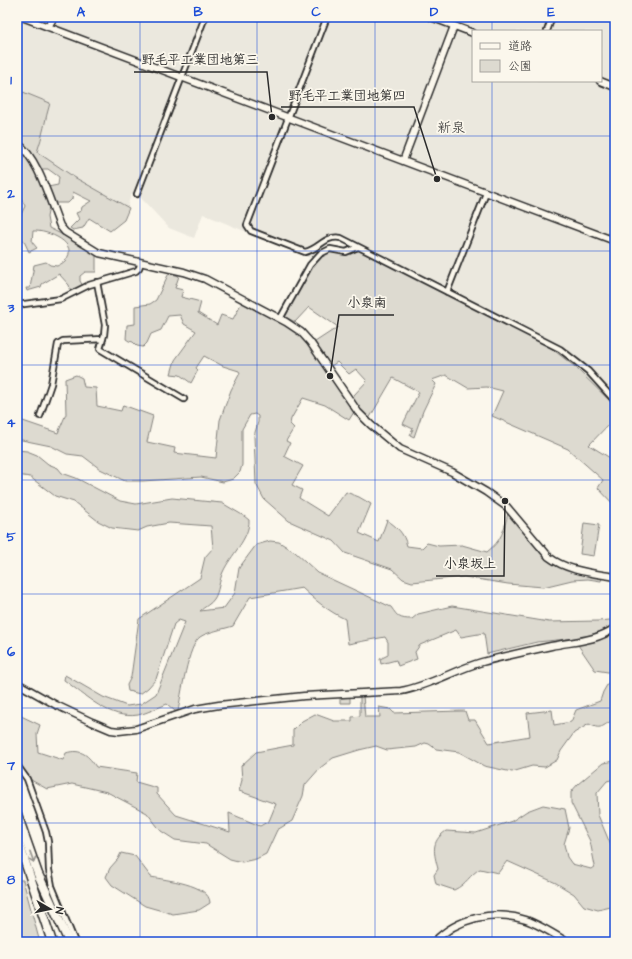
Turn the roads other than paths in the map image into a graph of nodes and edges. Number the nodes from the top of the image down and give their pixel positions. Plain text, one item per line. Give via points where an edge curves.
1 (22, 17) edge
2 (54, 17) edge
3 (205, 17) edge
4 (327, 17) edge
5 (432, 17) edge
6 (552, 17) edge
7 (454, 26) junction
8 (48, 27) junction
9 (547, 30) edge
10 (472, 33) edge
11 (182, 77) junction
12 (602, 82) edge
13 (615, 87) edge
14 (289, 118) junction
15 (17, 143) edge
16 (403, 161) junction
17 (486, 193) junction
18 (137, 194) dead end
19 (615, 241) edge
20 (358, 247) junction
21 (141, 262) junction
22 (97, 282) junction
23 (447, 292) junction
24 (17, 305) edge
25 (280, 319) junction
26 (103, 339) junction
27 (184, 399) dead end
28 (615, 401) edge
29 (40, 416) dead end
30 (615, 577) edge
31 (615, 628) edge
32 (17, 683) edge
33 (17, 765) edge
34 (17, 814) edge
35 (17, 838) edge
36 (52, 942) edge
37 (68, 942) edge
38 (75, 942) edge
39 (434, 942) edge
40 (567, 942) edge

1 - 8 street
2 - 8 street
3 - 11 street
4 - 14 street
5 - 7 street
6 - 9 street
7 - 10 street
7 - 16 street
8 - 11 street
11 - 14 street
11 - 18 street
12 - 13 street
14 - 16 street
14 - 20 street via 247,225 251,231 305,252 334,237
15 - 21 street via 30,156 36,167 60,226 65,232 96,252
16 - 17 street
17 - 19 street
17 - 23 street
20 - 23 street
20 - 25 street via 346,252 330,249 320,254 310,264
21 - 22 street via 137,270
21 - 25 street via 205,279
22 - 24 street via 61,299
22 - 26 street via 105,325
23 - 28 street via 560,349 591,375
25 - 30 street via 301,332 310,342 358,412 387,439 400,449 452,472 507,507 557,563
26 - 27 street via 101,351
26 - 29 street via 62,341 58,344 51,384
31 - 32 street via 595,639 480,663 401,691 304,696 220,705 195,709 128,730 111,730 56,705
33 - 38 street via 27,779 46,832 52,886
34 -> 37 highway via 38,874
35 - 36 highway
39 - 40 street via 462,922 494,916 527,920

